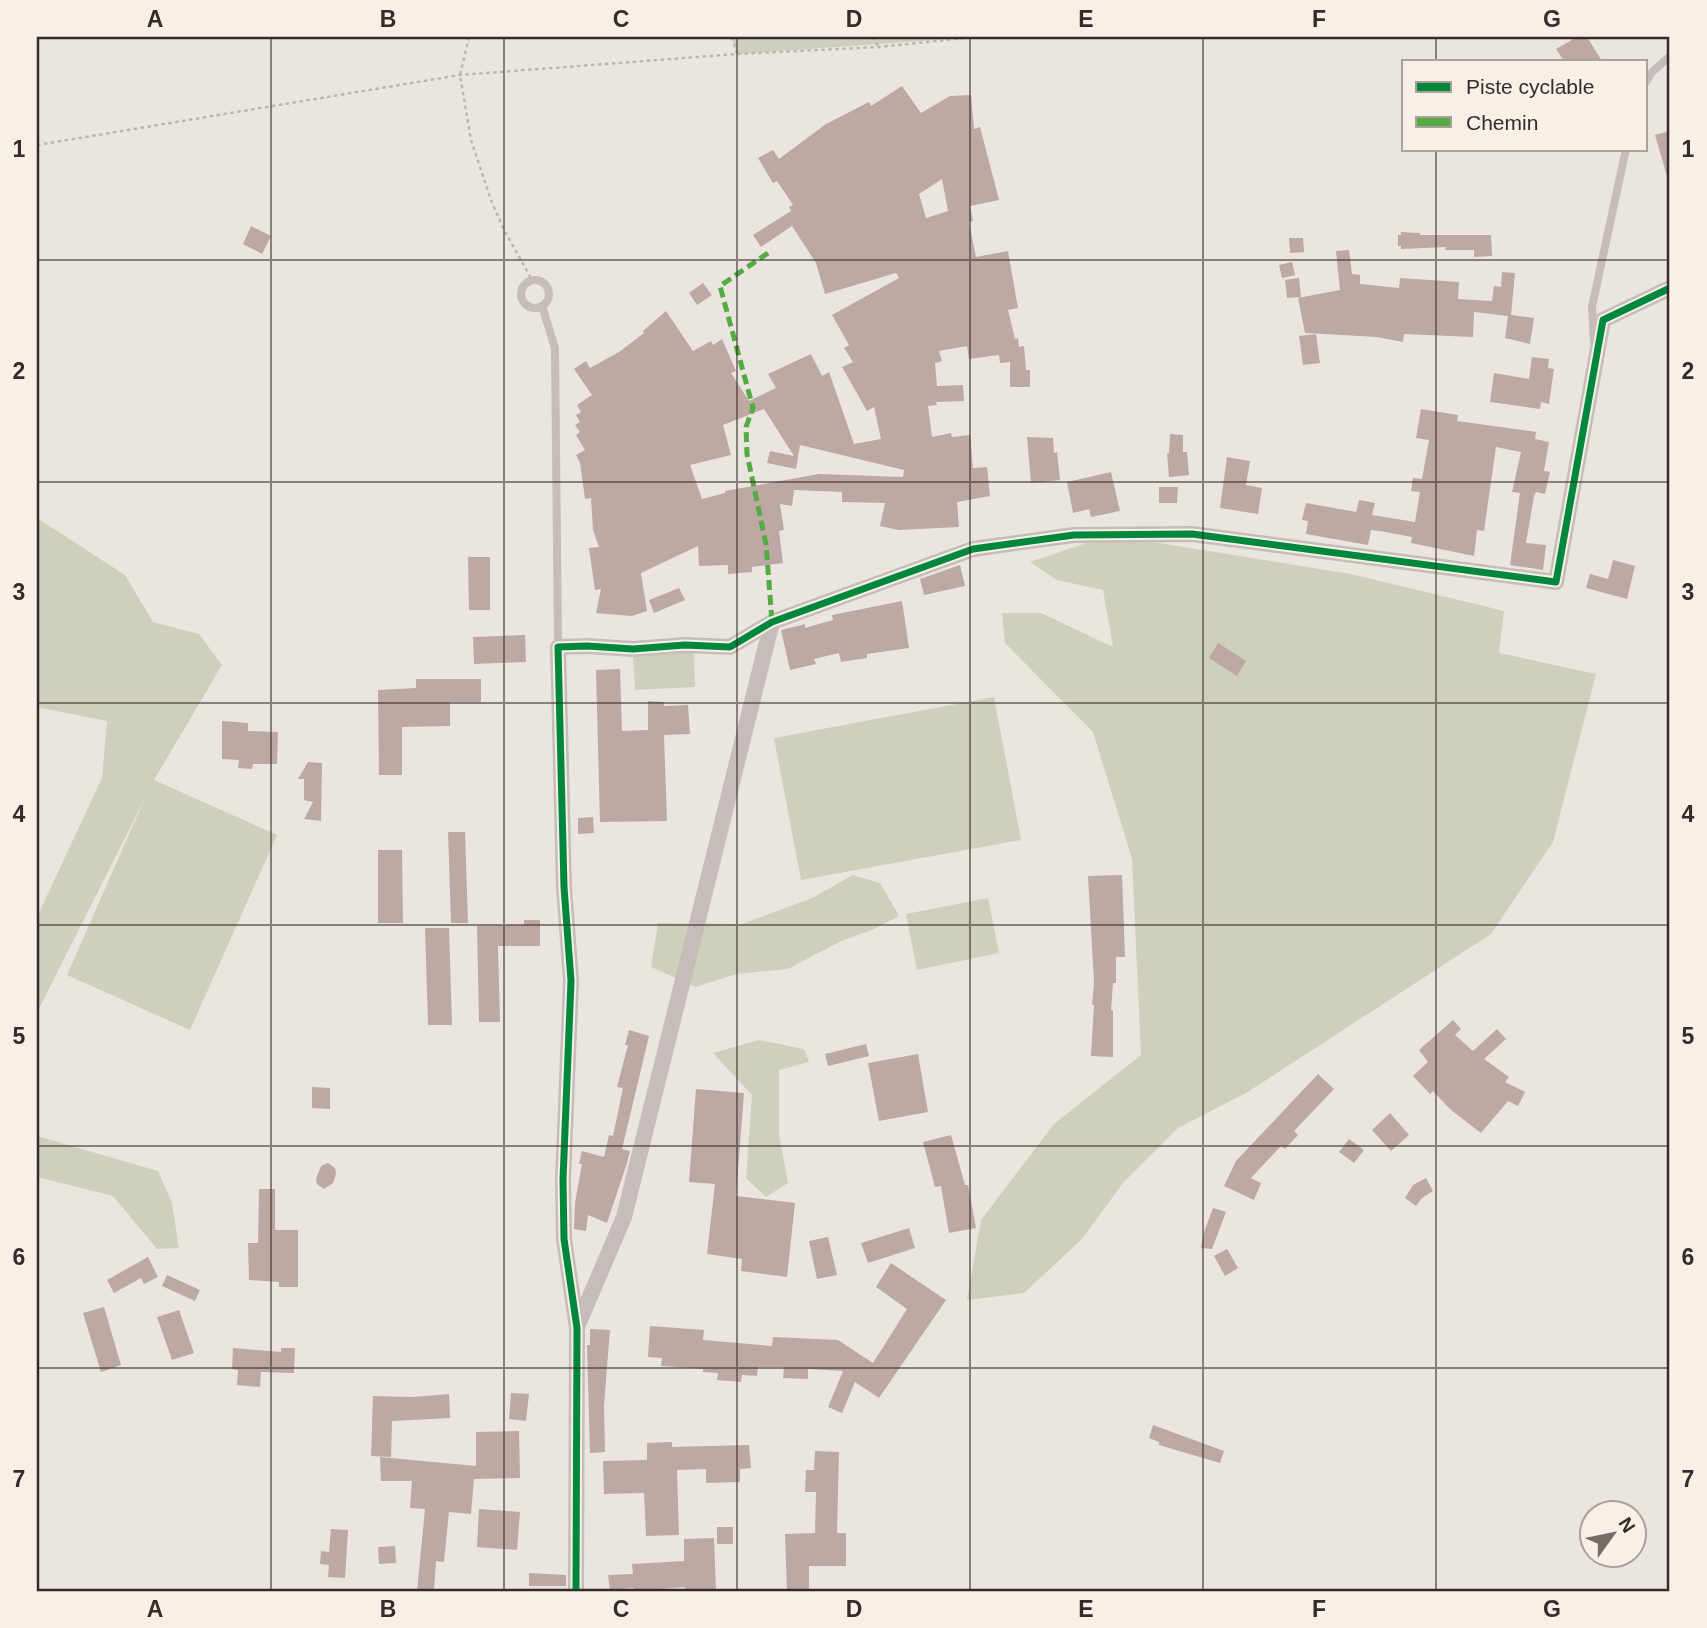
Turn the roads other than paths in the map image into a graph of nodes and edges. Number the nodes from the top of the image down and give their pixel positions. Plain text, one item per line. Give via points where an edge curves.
1 (1670, 56) edge
2 (1648, 79) edge
3 (1626, 150) edge
4 (1670, 288) edge
5 (542, 306) junction
6 (1595, 366) junction
7 (772, 622) junction
8 (558, 647) junction
9 (577, 1328) junction
10 (576, 1591) edge

1 - 2 lane
3 - 6 lane via 1592,307
4 - 6 street via 1603,320
5 - 5 lane via 531,308 523,301 521,290 532,280 547,286 548,297
5 - 8 lane via 555,348
6 - 7 street via 1556,582 1192,534 1074,535 973,549
7 - 8 street via 730,647
7 - 9 street via 624,1217
8 - 9 street via 571,981 564,1239
9 - 10 street

